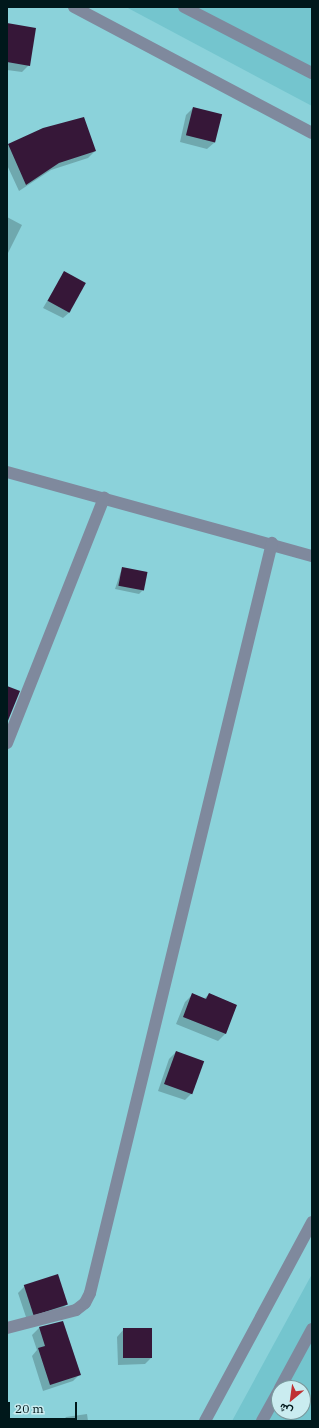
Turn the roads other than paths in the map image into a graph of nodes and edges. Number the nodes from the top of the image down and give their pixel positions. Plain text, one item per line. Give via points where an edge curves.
1 (74, 7) edge
2 (184, 7) edge
3 (312, 73) edge
4 (312, 133) edge
5 (7, 472) edge
6 (104, 498) junction
7 (272, 543) junction
8 (312, 556) edge
9 (7, 743) edge
10 (312, 1222) edge
11 (7, 1328) edge
12 (312, 1329) edge
13 (285, 1380) edge
14 (271, 1405) edge
15 (204, 1421) edge
16 (262, 1421) edge

1 - 4 street
2 - 3 street
5 - 6 street
6 - 7 street
6 - 9 street
7 - 8 street
7 - 11 street via 90,1293 85,1303 76,1310
10 - 15 street
12 - 13 street
14 - 16 street

